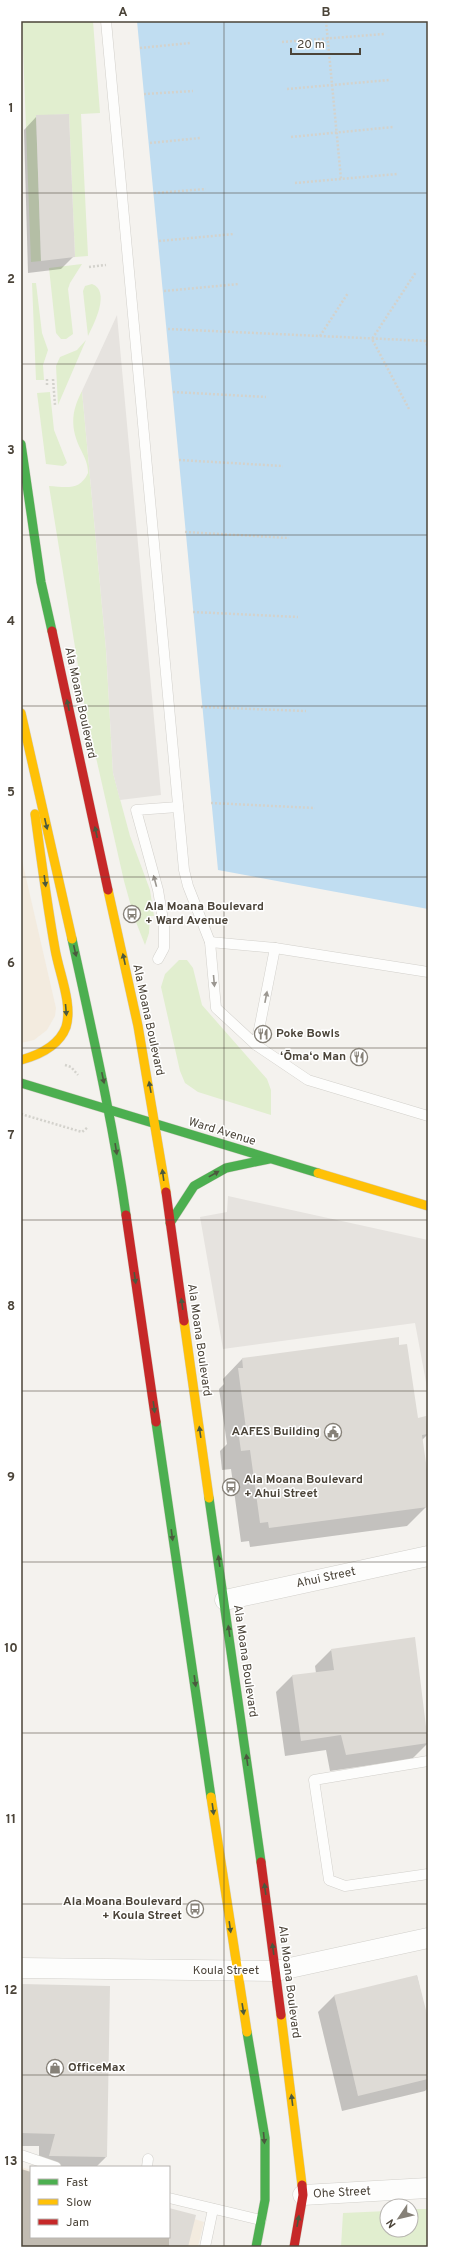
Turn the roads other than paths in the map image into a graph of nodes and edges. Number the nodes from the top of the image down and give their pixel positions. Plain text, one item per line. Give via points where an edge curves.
1 (106, 21) edge
2 (21, 444) edge
3 (21, 713) edge
4 (25, 732) junction
5 (178, 807) junction
6 (210, 942) junction
7 (275, 948) junction
8 (158, 959) dead end
9 (428, 972) edge
10 (256, 1045) junction
11 (21, 1060) edge
12 (21, 1083) edge
13 (110, 1111) junction
14 (428, 1116) edge
15 (156, 1125) junction
16 (268, 1159) junction
17 (416, 1203) junction
18 (428, 1206) edge
19 (428, 1210) edge
20 (170, 1223) junction
21 (428, 1556) edge
22 (225, 1600) junction
23 (428, 1761) edge
24 (428, 1874) edge
25 (428, 1938) edge
26 (21, 1968) edge
27 (237, 1971) junction
28 (276, 1971) junction
29 (21, 2155) edge
30 (53, 2166) edge
31 (428, 2188) edge
32 (303, 2195) junction
33 (170, 2198) edge
34 (213, 2209) junction
35 (261, 2220) junction
36 (206, 2247) edge
37 (256, 2247) edge
38 (294, 2247) edge

1 - 5 lane
15 -> 2 main road, Ala Moana Boulevard via 138,1026 41,582
3 - 4 main road
4 -> 11 main road via 41,858 67,1019 64,1030 54,1044 38,1054
4 -> 13 main road
5 - 6 lane via 186,881
8 -> 5 lane via 164,948 164,926 158,890 136,810
6 - 7 lane
6 -> 10 lane via 216,1008
7 - 9 lane
10 -> 7 lane
10 - 14 lane via 308,1080
12 - 13 main road, Ward Avenue
13 - 15 main road, Ward Avenue
13 -> 27 main road
15 - 16 main road, Ward Avenue
20 -> 15 main road, Ala Moana Boulevard
16 - 17 main road, Ward Avenue
20 -> 16 main road via 194,1186 226,1168
17 - 18 main road, Ward Avenue
17 - 19 main road, Ward Avenue
22 -> 20 main road, Ala Moana Boulevard
21 - 22 street, Ahui Street
28 -> 22 main road, Ala Moana Boulevard
23 - 24 lane via 314,1780 329,1880 345,1886
25 - 28 street, Koula Street
26 - 27 street, Koula Street
27 - 28 street, Koula Street
27 -> 35 main road via 265,2138 265,2200
32 -> 28 main road, Ala Moana Boulevard
29 - 30 lane
31 - 32 street, Ohe Street
38 -> 32 main road, Ala Moana Boulevard
33 - 34 lane
34 - 35 lane
34 - 36 lane
35 - 37 main road

